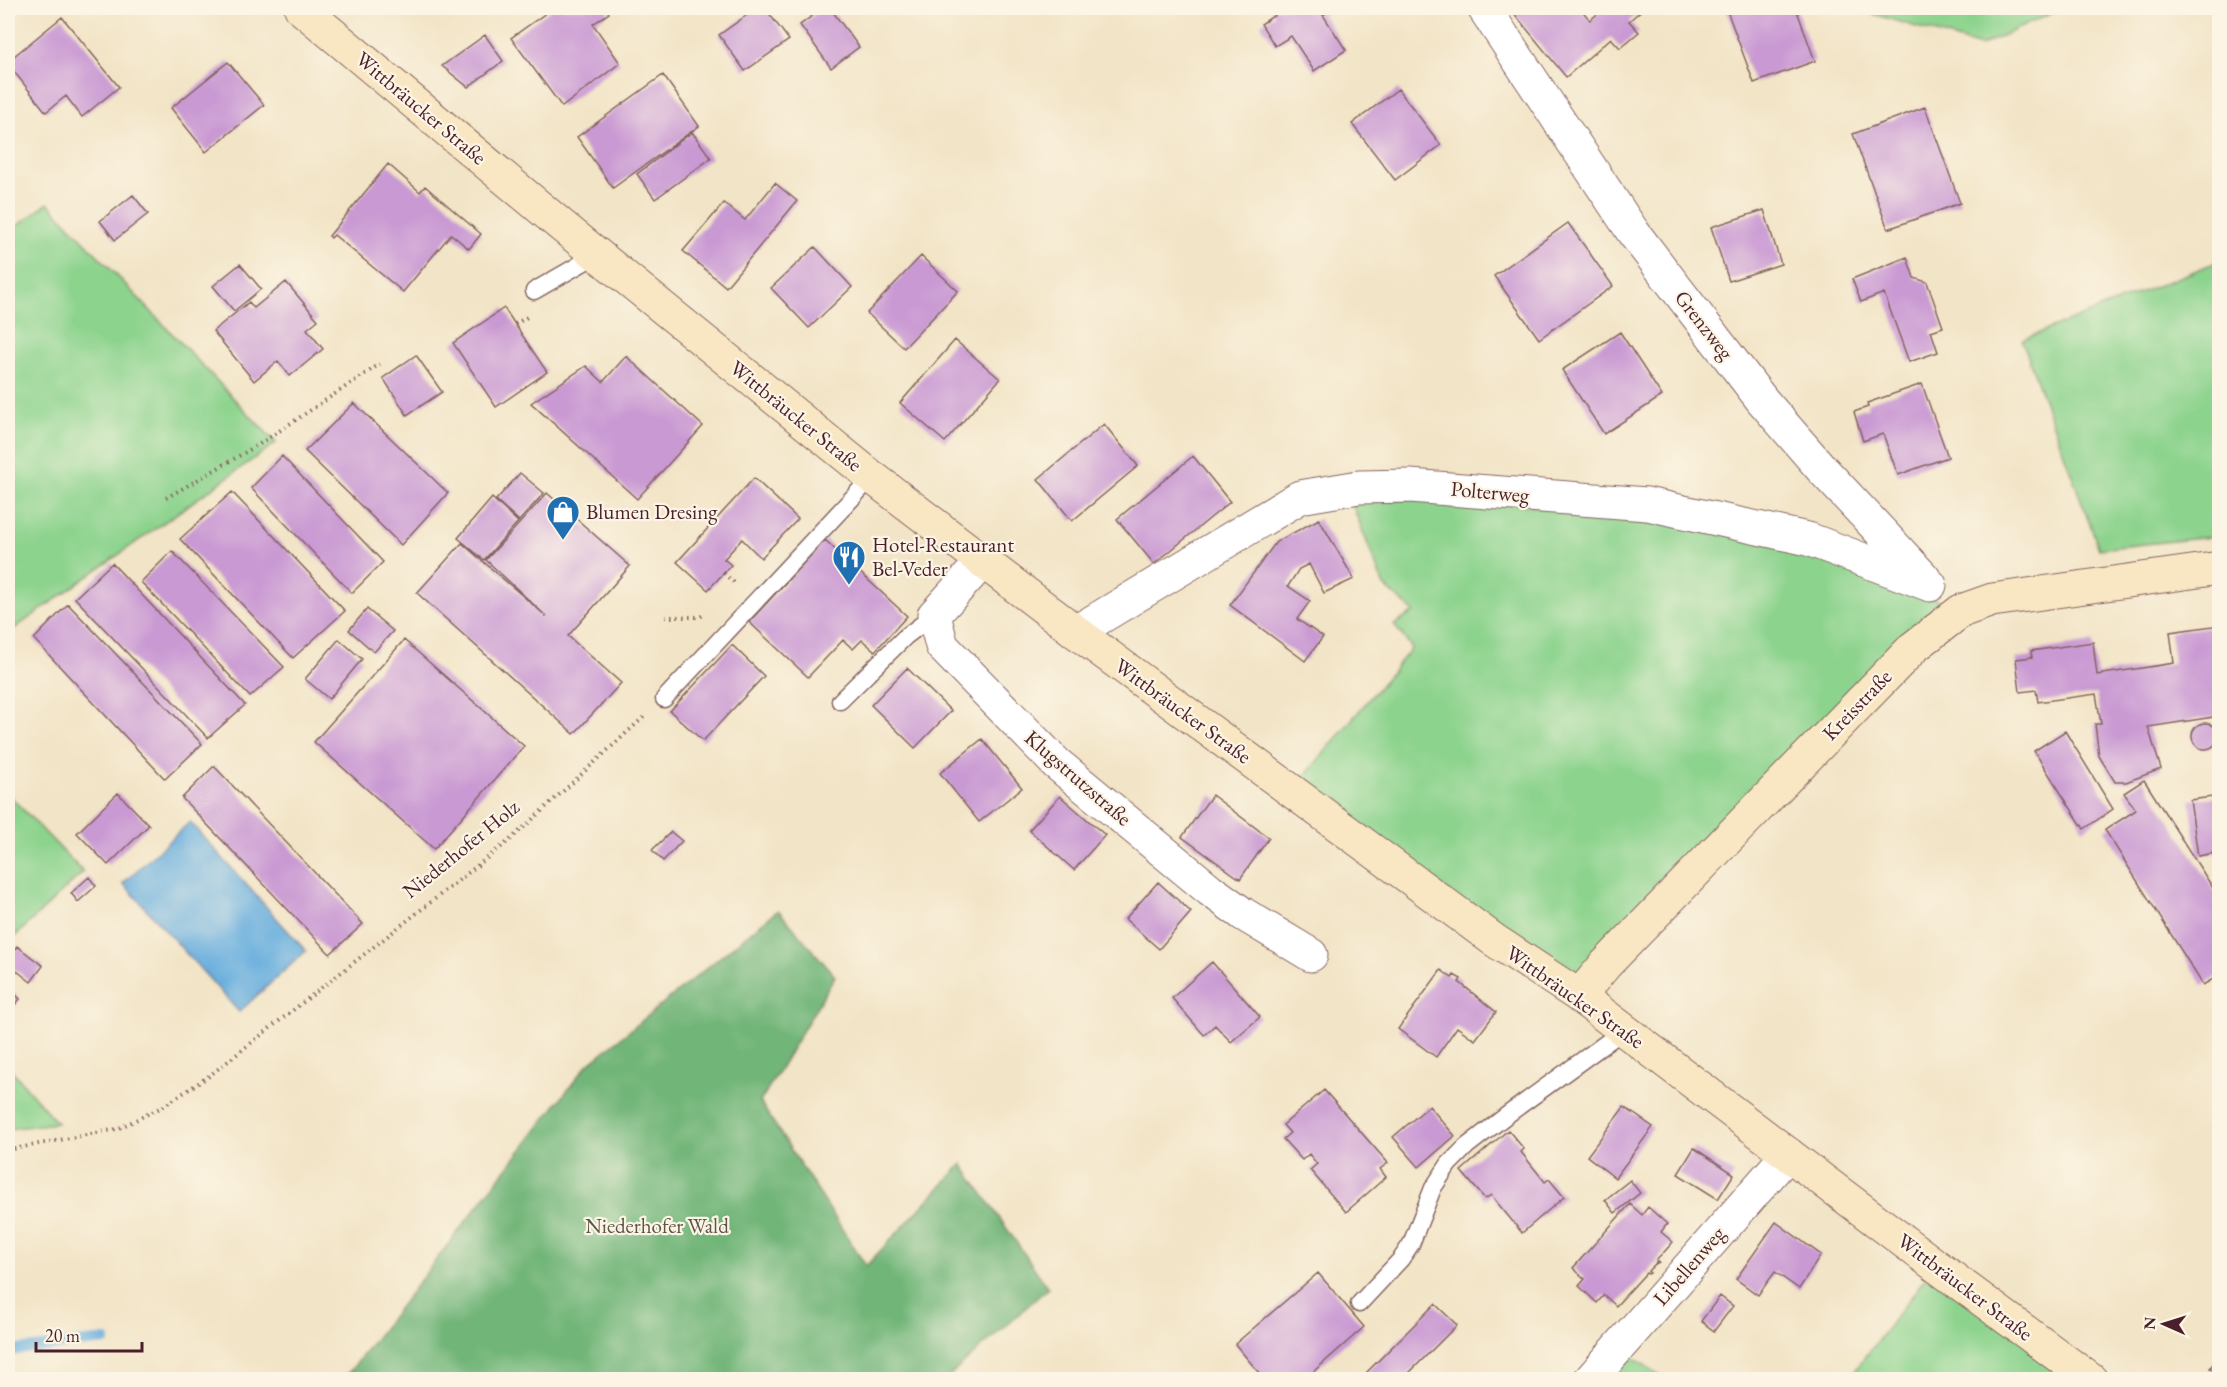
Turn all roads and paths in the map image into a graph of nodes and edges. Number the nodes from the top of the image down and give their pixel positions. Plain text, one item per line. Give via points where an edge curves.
1 (301, 8) edge
2 (1484, 8) edge
3 (598, 254) junction
4 (534, 291) dead end
5 (380, 364) dead end
6 (872, 477) junction
7 (166, 498) dead end
8 (982, 562) junction
9 (2220, 568) edge
10 (724, 573) dead end
11 (1930, 585) junction
12 (735, 592) dead end
13 (705, 612) dead end
14 (1961, 612) junction
15 (934, 615) junction
16 (665, 617) dead end
17 (1076, 632) junction
18 (664, 699) joint
19 (840, 701) dead end
20 (1311, 955) dead end
21 (1579, 996) junction
22 (1624, 1030) junction
23 (8, 1150) edge
24 (1788, 1154) junction
25 (1359, 1304) dead end
26 (8, 1376) edge
27 (100, 1380) edge
28 (1590, 1380) edge
29 (2091, 1380) edge

1 - 3 main road, Wittbräucker Straße
2 - 11 street, Grenzweg via 1633,232 1762,400
3 - 4 lane
3 - 6 main road, Wittbräucker Straße
5 - 7 path via 258,445
6 - 8 main road, Wittbräucker Straße
6 - 18 lane
8 - 15 street
8 - 17 main road, Wittbräucker Straße
9 - 14 main road, Kreisstraße via 1992,600
10 - 12 path via 733,582
11 - 14 street, Grenzweg
11 - 17 street, Polterweg via 1808,539 1647,504 1410,486 1359,487 1300,497
13 - 16 path via 700,617
14 - 21 main road, Kreisstraße via 1914,647
15 - 19 lane via 905,637
15 - 20 street, Klugstrutzstraße via 942,646 1056,763 1226,902
17 - 21 main road, Wittbräucker Straße via 1494,940
18 - 23 path, Niederhofer Holz via 510,840 209,1076 162,1107 117,1129
21 - 22 main road, Wittbräucker Straße
22 - 24 main road, Wittbräucker Straße
22 - 25 lane via 1507,1115 1449,1164 1433,1188 1411,1244
24 - 28 street, Libellenweg
24 - 29 main road, Wittbräucker Straße
26 - 27 path

